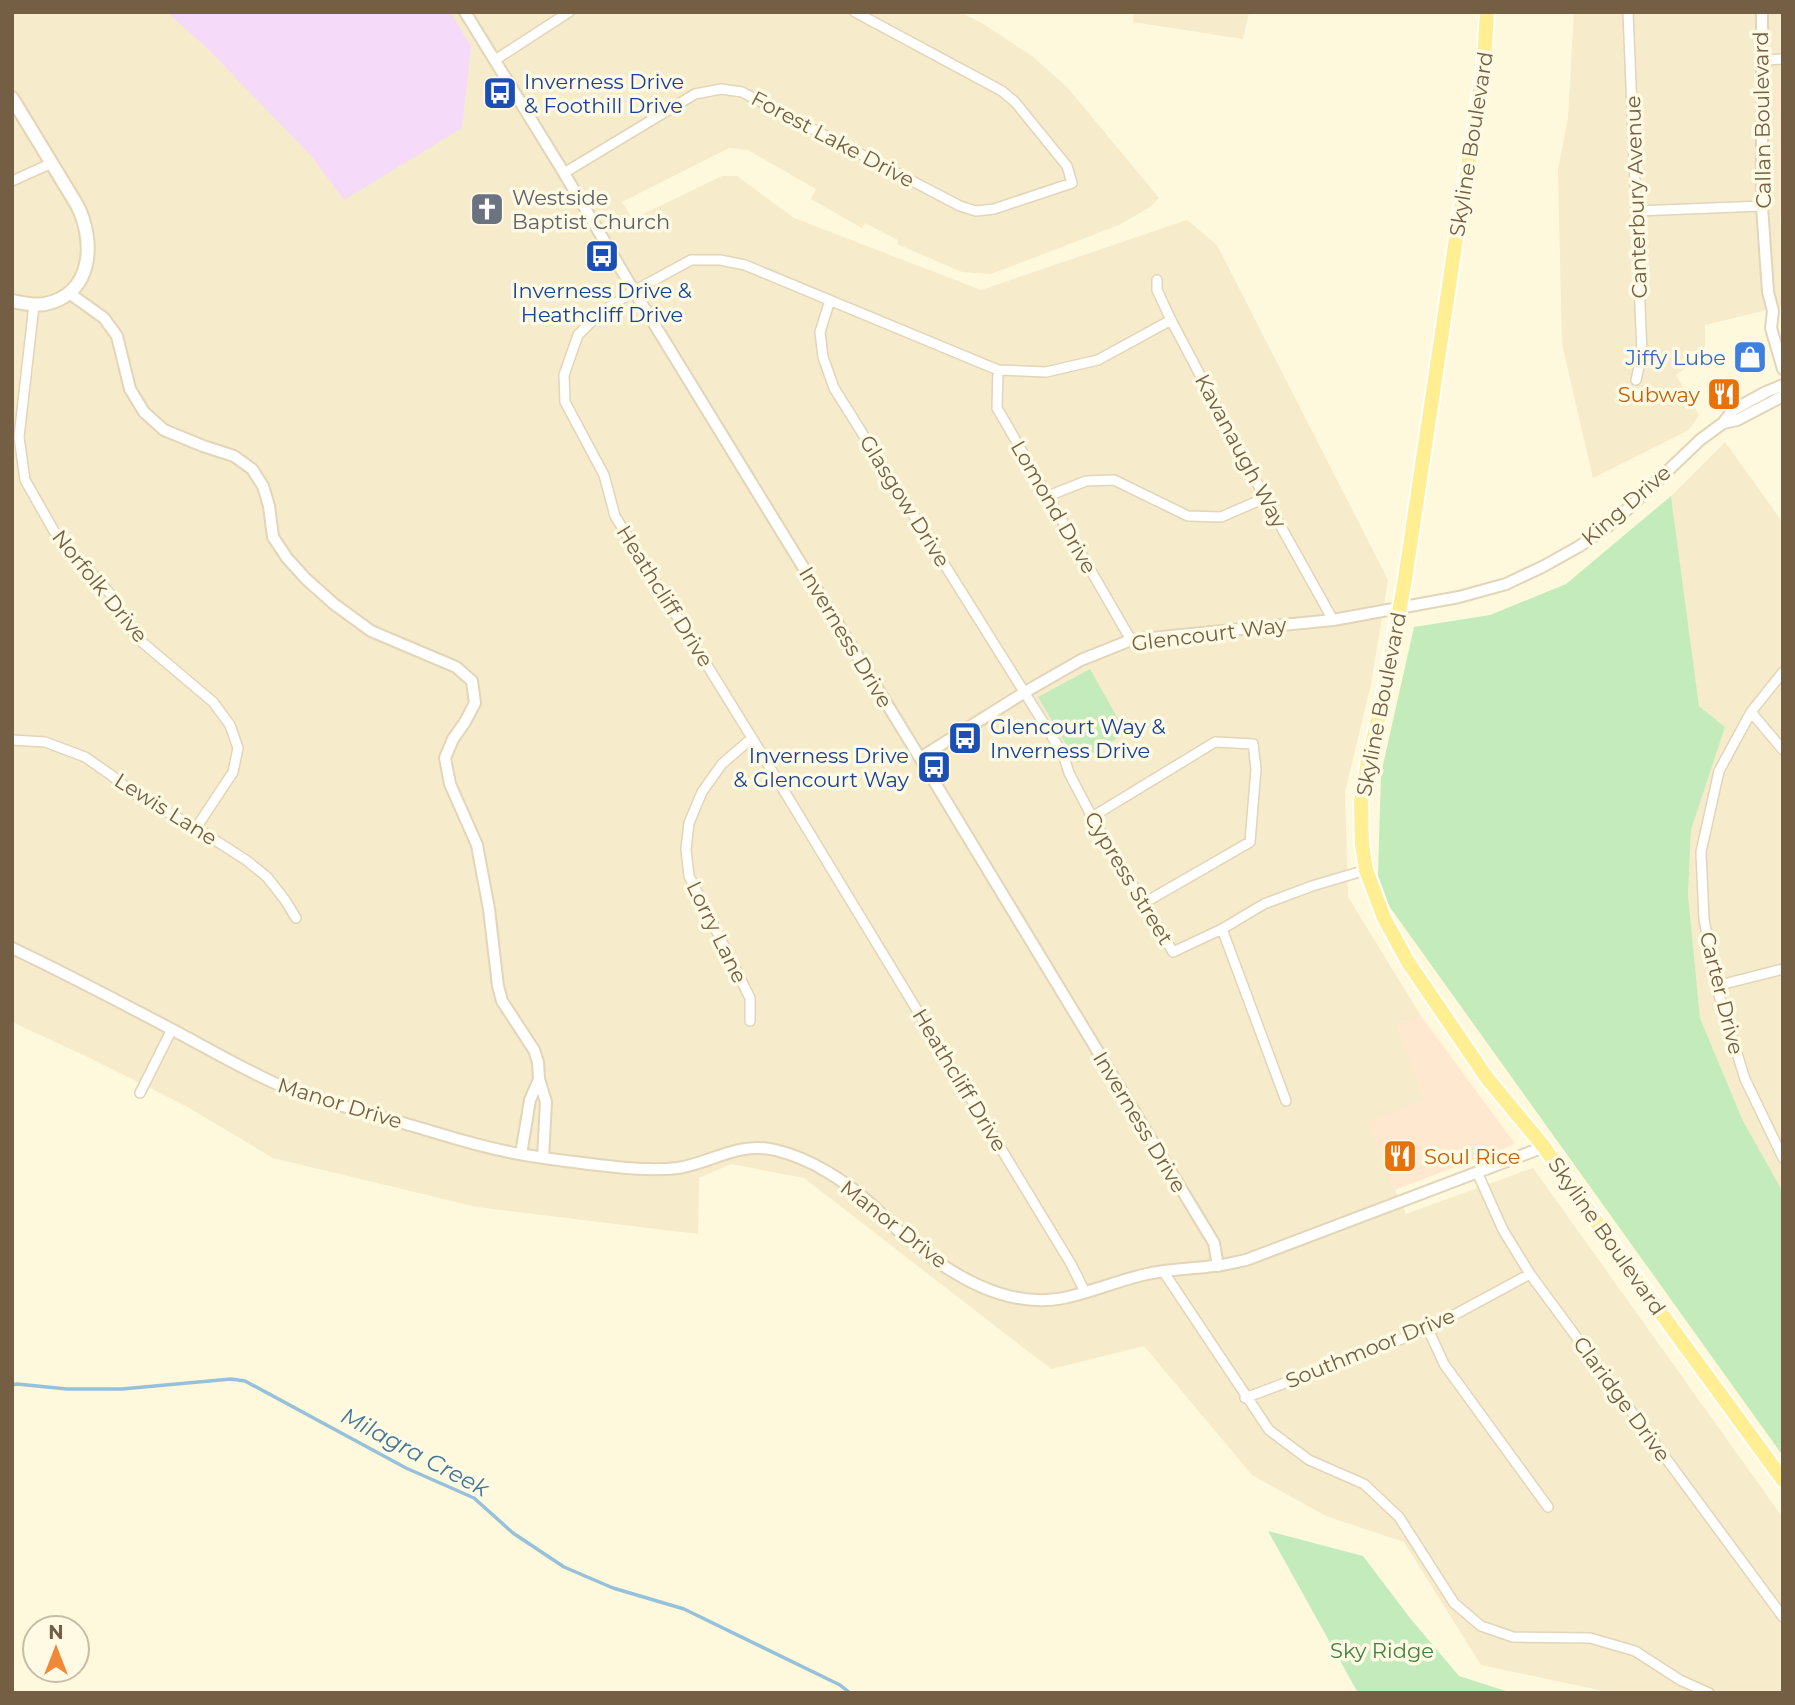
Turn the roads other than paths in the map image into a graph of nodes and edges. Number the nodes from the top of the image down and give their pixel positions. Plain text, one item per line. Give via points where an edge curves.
1 (465, 12) edge
2 (569, 12) edge
3 (855, 12) edge
4 (1487, 12) edge
5 (1628, 12) edge
6 (1762, 12) edge
7 (1783, 59) edge
8 (495, 60) junction
9 (1761, 60) junction
10 (12, 98) edge
11 (52, 163) junction
12 (564, 173) junction
13 (12, 181) edge
14 (1762, 206) junction
15 (1637, 211) junction
16 (1157, 280) dead end
17 (634, 291) junction
18 (69, 293) junction
19 (830, 300) junction
20 (12, 301) edge
21 (34, 304) junction
22 (1773, 311) junction
23 (1171, 320) junction
24 (1783, 324) edge
25 (1783, 369) edge
26 (998, 370) junction
27 (1636, 380) dead end
28 (1783, 385) edge
29 (1783, 396) edge
30 (1723, 423) junction
31 (15, 436) edge
32 (1048, 496) junction
33 (1265, 498) junction
34 (1401, 607) junction
35 (1333, 620) junction
36 (1131, 640) junction
37 (1783, 672) edge
38 (1025, 692) junction
39 (1751, 712) junction
40 (752, 738) junction
41 (12, 740) edge
42 (1783, 750) edge
43 (920, 758) junction
44 (1091, 817) junction
45 (196, 828) junction
46 (1366, 870) junction
47 (1144, 903) junction
48 (296, 918) dead end
49 (1222, 929) junction
50 (12, 948) edge
51 (1783, 969) edge
52 (1716, 986) junction
53 (750, 1021) dead end
54 (172, 1029) junction
55 (539, 1079) junction
56 (140, 1093) dead end
57 (1286, 1101) dead end
58 (1544, 1147) junction
59 (521, 1154) junction
60 (1782, 1155) edge
61 (543, 1158) junction
62 (1477, 1172) junction
63 (1218, 1266) junction
64 (1163, 1271) junction
65 (1530, 1274) junction
66 (1085, 1292) junction
67 (1428, 1329) junction
68 (1245, 1398) junction
69 (1783, 1480) edge
70 (1548, 1507) dead end
71 (1783, 1617) edge
72 (1709, 1693) edge

1 - 8 street, Inverness Drive
2 - 8 street
3 - 12 street, Forest Lake Drive via 1002,91 1067,166 1072,183 976,211 742,92 721,89 695,94
4 - 34 main road, Skyline Boulevard via 1481,88
5 - 15 street, Canterbury Avenue
6 - 9 street, Callan Boulevard
7 - 9 street
8 - 12 street, Inverness Drive
9 - 14 street, Callan Boulevard
10 - 11 main road
11 - 13 street
11 - 18 main road via 88,233 87,260
12 - 17 street, Inverness Drive
14 - 15 street
14 - 22 street, Callan Boulevard
15 - 27 street, Canterbury Avenue via 1642,354
16 - 23 street, Kavanaugh Way
17 - 19 street, Heathcliff Drive via 691,260 720,260 746,265
17 - 40 street, Heathcliff Drive via 600,313 578,335 564,375 565,402 604,475 615,516
17 - 43 street, Inverness Drive
18 - 21 main road via 46,304
18 - 55 street via 104,318 117,335 130,389 144,412 164,430 234,456 252,469 263,486 273,537 306,579 371,631 456,667 472,681 475,703 445,758 450,785 477,845 502,1001 534,1049
19 - 26 street, Heathcliff Drive
19 - 38 street, Glasgow Drive via 820,332 834,388
20 - 21 main road
21 - 31 street, Norfolk Drive
22 - 24 street, Callan Boulevard
22 - 25 street, Callan Boulevard via 1771,328
23 - 26 street, Heathcliff Drive via 1098,360 1046,372
23 - 33 street, Kavanaugh Way
26 - 32 street, Lomond Drive via 997,408
28 - 30 street, King Drive via 1733,410
29 - 30 street, King Drive
30 - 34 street, King Drive via 1615,520 1578,547 1506,584
31 - 45 street, Norfolk Drive via 25,480 54,531 113,597 136,637 213,702 230,725 238,748 233,772
32 - 33 street via 1086,481 1114,480 1188,516 1221,517
32 - 36 street, Lomond Drive
33 - 35 street, Kavanaugh Way
34 - 35 street, Glencourt Way
34 - 46 main road, Skyline Boulevard via 1361,802
35 - 36 street, Glencourt Way
36 - 38 street, Glencourt Way via 1081,660
37 - 39 street, Carter Drive
38 - 43 street, Glencourt Way
38 - 44 street, Cypress Street via 1063,754
39 - 42 street
39 - 52 street, Carter Drive via 1719,771 1701,852 1704,919
40 - 53 street, Lorry Lane via 722,764 702,792 689,823 686,849 689,876 750,998
40 - 66 street, Heathcliff Drive
41 - 45 street, Lewis Lane via 46,742 85,757 132,793
43 - 63 street, Inverness Drive via 1214,1243
44 - 47 street, Cypress Street
44 - 47 street via 1215,741 1253,744 1256,769 1250,842
45 - 48 street, Lewis Lane via 267,877
46 - 49 street, Cypress Street via 1264,904
46 - 58 main road, Skyline Boulevard via 1384,918 1408,962 1487,1078
47 - 49 street, Cypress Street via 1173,952
49 - 57 street
50 - 54 street, Manor Drive
51 - 52 street
52 - 60 street, Carter Drive via 1745,1079
54 - 56 street
54 - 59 street, Manor Drive via 286,1088
55 - 59 street via 530,1100
55 - 61 street via 546,1102
58 - 62 street, Manor Drive
58 - 69 main road, Skyline Boulevard
59 - 61 street, Manor Drive
61 - 66 street, Manor Drive via 657,1169 740,1149 770,1148 843,1183 920,1248 992,1291 1044,1300
62 - 63 street, Manor Drive via 1246,1260
62 - 65 street, Claridge Drive via 1503,1230
63 - 64 street, Manor Drive
64 - 66 street, Manor Drive
64 - 68 street
65 - 67 street, Southmoor Drive
65 - 71 street, Claridge Drive
67 - 68 street, Southmoor Drive
67 - 70 street via 1444,1364
68 - 72 street via 1269,1430 1309,1460 1364,1484 1399,1517 1454,1603 1481,1626 1513,1637 1590,1639 1635,1651

